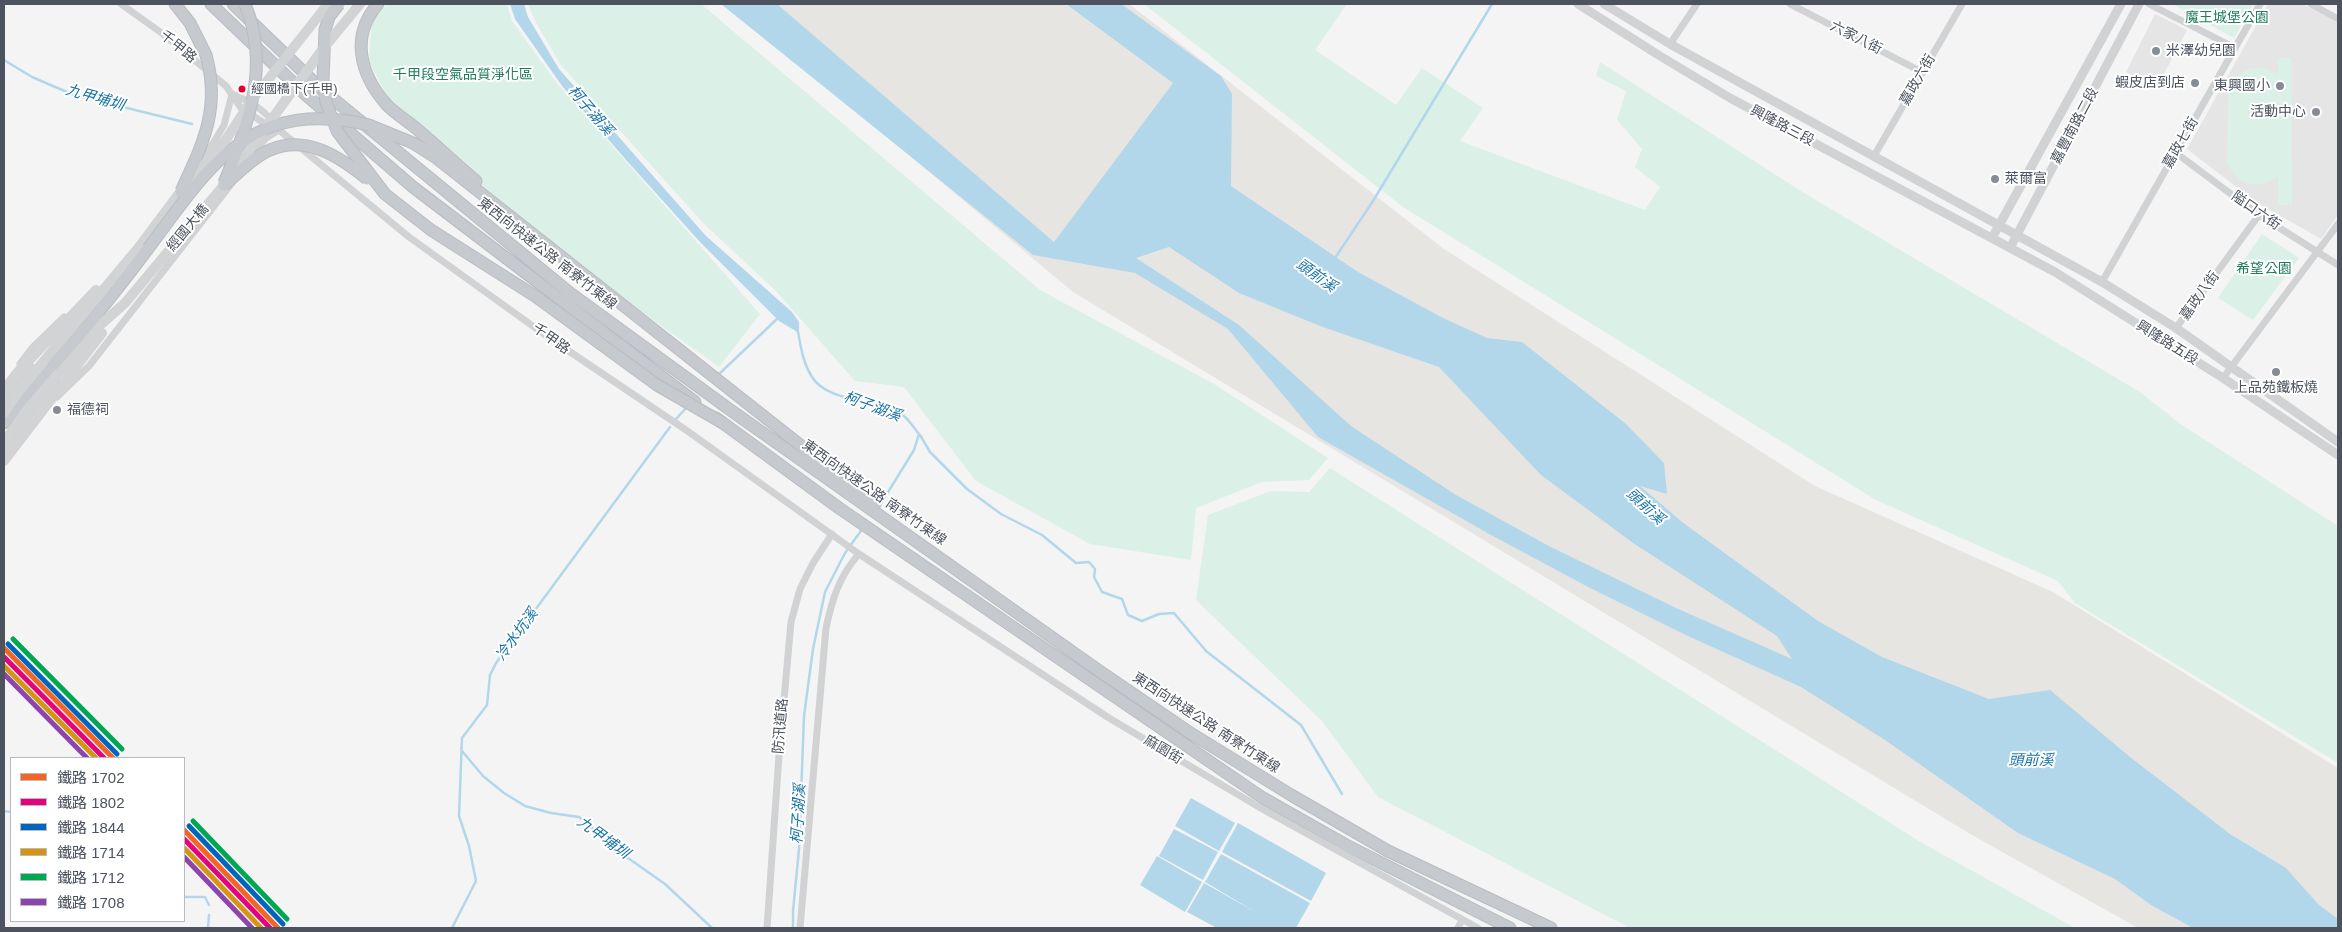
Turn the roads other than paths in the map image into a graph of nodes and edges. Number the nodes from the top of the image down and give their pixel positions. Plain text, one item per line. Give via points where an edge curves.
1 (121, 4) edge
2 (175, 4) edge
3 (211, 4) edge
4 (233, 4) edge
5 (245, 4) edge
6 (328, 4) edge
7 (340, 4) edge
8 (360, 4) edge
9 (378, 4) edge
10 (1578, 4) edge
11 (1604, 4) edge
12 (1697, 4) edge
13 (1790, 4) edge
14 (1962, 4) edge
15 (2121, 4) edge
16 (2139, 4) edge
17 (2148, 4) edge
18 (2260, 4) edge
19 (2311, 4) edge
20 (1801, 6) edge
21 (2338, 19) edge
22 (1670, 44) junction
23 (2235, 48) junction
24 (322, 50) junction
25 (1922, 72) junction
26 (232, 94) junction
27 (252, 100) junction
28 (279, 130) junction
29 (215, 141) junction
30 (2176, 152) junction
31 (1874, 156) junction
32 (247, 162) junction
33 (224, 185) junction
34 (181, 191) junction
35 (385, 194) junction
36 (2259, 215) junction
37 (511, 216) junction
38 (2338, 224) edge
39 (2000, 226) junction
40 (2017, 235) junction
41 (1992, 238) junction
42 (139, 247) junction
43 (2010, 248) junction
44 (2318, 251) junction
45 (2338, 265) edge
46 (2102, 282) junction
47 (86, 297) junction
48 (126, 303) junction
49 (65, 316) junction
50 (59, 322) junction
51 (118, 327) junction
52 (2176, 328) junction
53 (102, 348) junction
54 (94, 358) junction
55 (2231, 368) junction
56 (2223, 378) junction
57 (4, 385) edge
58 (4, 390) edge
59 (4, 402) edge
60 (4, 413) edge
61 (4, 423) edge
62 (723, 423) junction
63 (4, 442) edge
64 (2338, 442) edge
65 (4, 452) edge
66 (2338, 455) edge
67 (4, 461) edge
68 (4, 466) edge
69 (832, 534) junction
70 (859, 554) junction
71 (938, 556) junction
72 (1462, 920) junction
73 (767, 928) edge
74 (800, 928) edge
75 (1458, 928) edge
76 (1478, 928) edge
77 (1510, 928) edge
78 (1551, 928) edge

1 - 26 street, 千甲路 via 162,34
2 - 34 highway, bridge via 190,23 206,55 212,94 204,141
3 - 62 highway, 東西向快速公路 南寮竹東線, bridge via 374,155
4 - 71 highway, 東西向快速公路 南寮竹東線 via 320,88 570,293
5 - 27 highway, bridge via 255,41 257,79
6 - 27 main road, 經國大橋, bridge
7 - 24 highway, bridge via 329,17
8 - 24 main road, 經國大橋, bridge
9 - 37 highway via 368,15 362,32 361,50 363,67 374,87 387,105 482,186
10 - 41 street, 興隆路三段 via 1730,98
11 - 22 street, 興隆路三段
12 - 22 street
13 - 20 street, 六家八街
14 - 25 street, 嘉政六街
15 - 39 street, 嘉豐南路二段
16 - 40 street, 嘉豐南路二段
17 - 23 street
18 - 23 street, 嘉政七街
19 - 21 street
20 - 25 street, 六家八街
22 - 31 street, 興隆路三段
23 - 30 street, 嘉政七街
24 - 33 main road, 經國大橋, bridge
24 - 35 highway, bridge via 326,102 337,131
25 - 31 street, 嘉政六街
26 - 28 street, 千甲路 via 271,117
26 - 29 street via 224,125
27 - 33 highway, bridge via 246,131
27 - 34 main road, 經國大橋, bridge via 227,138
28 - 32 street via 266,138
28 - 69 street, 千甲路 via 410,237
29 - 32 street via 227,142 243,151
29 - 32 street via 219,152 235,163
29 - 47 street via 166,219 122,275
30 - 36 street, 隘口六街
30 - 46 street, 嘉政七街
31 - 39 street, 興隆路三段
32 - 51 street
33 - 35 highway, bridge via 269,150 309,146 327,151 346,162
33 - 48 main road, 經國大橋, bridge
34 - 42 main road, 經國大橋
35 - 62 highway, bridge via 431,230 534,296 657,385
36 - 44 street, 隘口六街
36 - 52 street, 嘉政八街
37 - 61 highway, bridge via 435,157 390,132 347,120 324,118 274,124 247,137 206,172 99,314
37 - 71 highway
38 - 44 street
39 - 40 street, 興隆路五段
39 - 41 street, 嘉豐南路二段
40 - 43 street, 嘉豐南路二段
40 - 46 street, 興隆路五段
41 - 43 street, 興隆路五段
42 - 58 main road, bridge
42 - 60 main road, 經國大橋, bridge
43 - 56 street, 興隆路五段 via 2055,272
44 - 45 street, 隘口六街
44 - 55 street
46 - 52 street, 興隆路五段
47 - 49 street
47 - 51 street via 104,306
48 - 63 main road, 經國大橋, bridge via 98,328 27,410
48 - 67 main road, bridge
49 - 50 street
49 - 53 street via 77,332
50 - 57 street via 33,347
50 - 59 street via 48,349
51 - 53 street
52 - 55 street, 興隆路五段
53 - 54 street
54 - 65 street via 69,370
54 - 68 street via 55,399
55 - 56 street
55 - 64 street, 興隆路五段
56 - 66 street, 興隆路五段
62 - 77 highway, 東西向快速公路 南寮竹東線 via 839,508 1263,798 1346,845
69 - 70 street, 千甲路
69 - 73 street, 防汛道路 via 800,589 791,622
70 - 72 street, 麻園街 via 1109,718 1264,810
70 - 74 street via 847,568 834,596 826,628
71 - 78 highway, 東西向快速公路 南寮竹東線 via 1192,734 1291,795 1388,851
72 - 75 street
72 - 76 street, 麻園街

